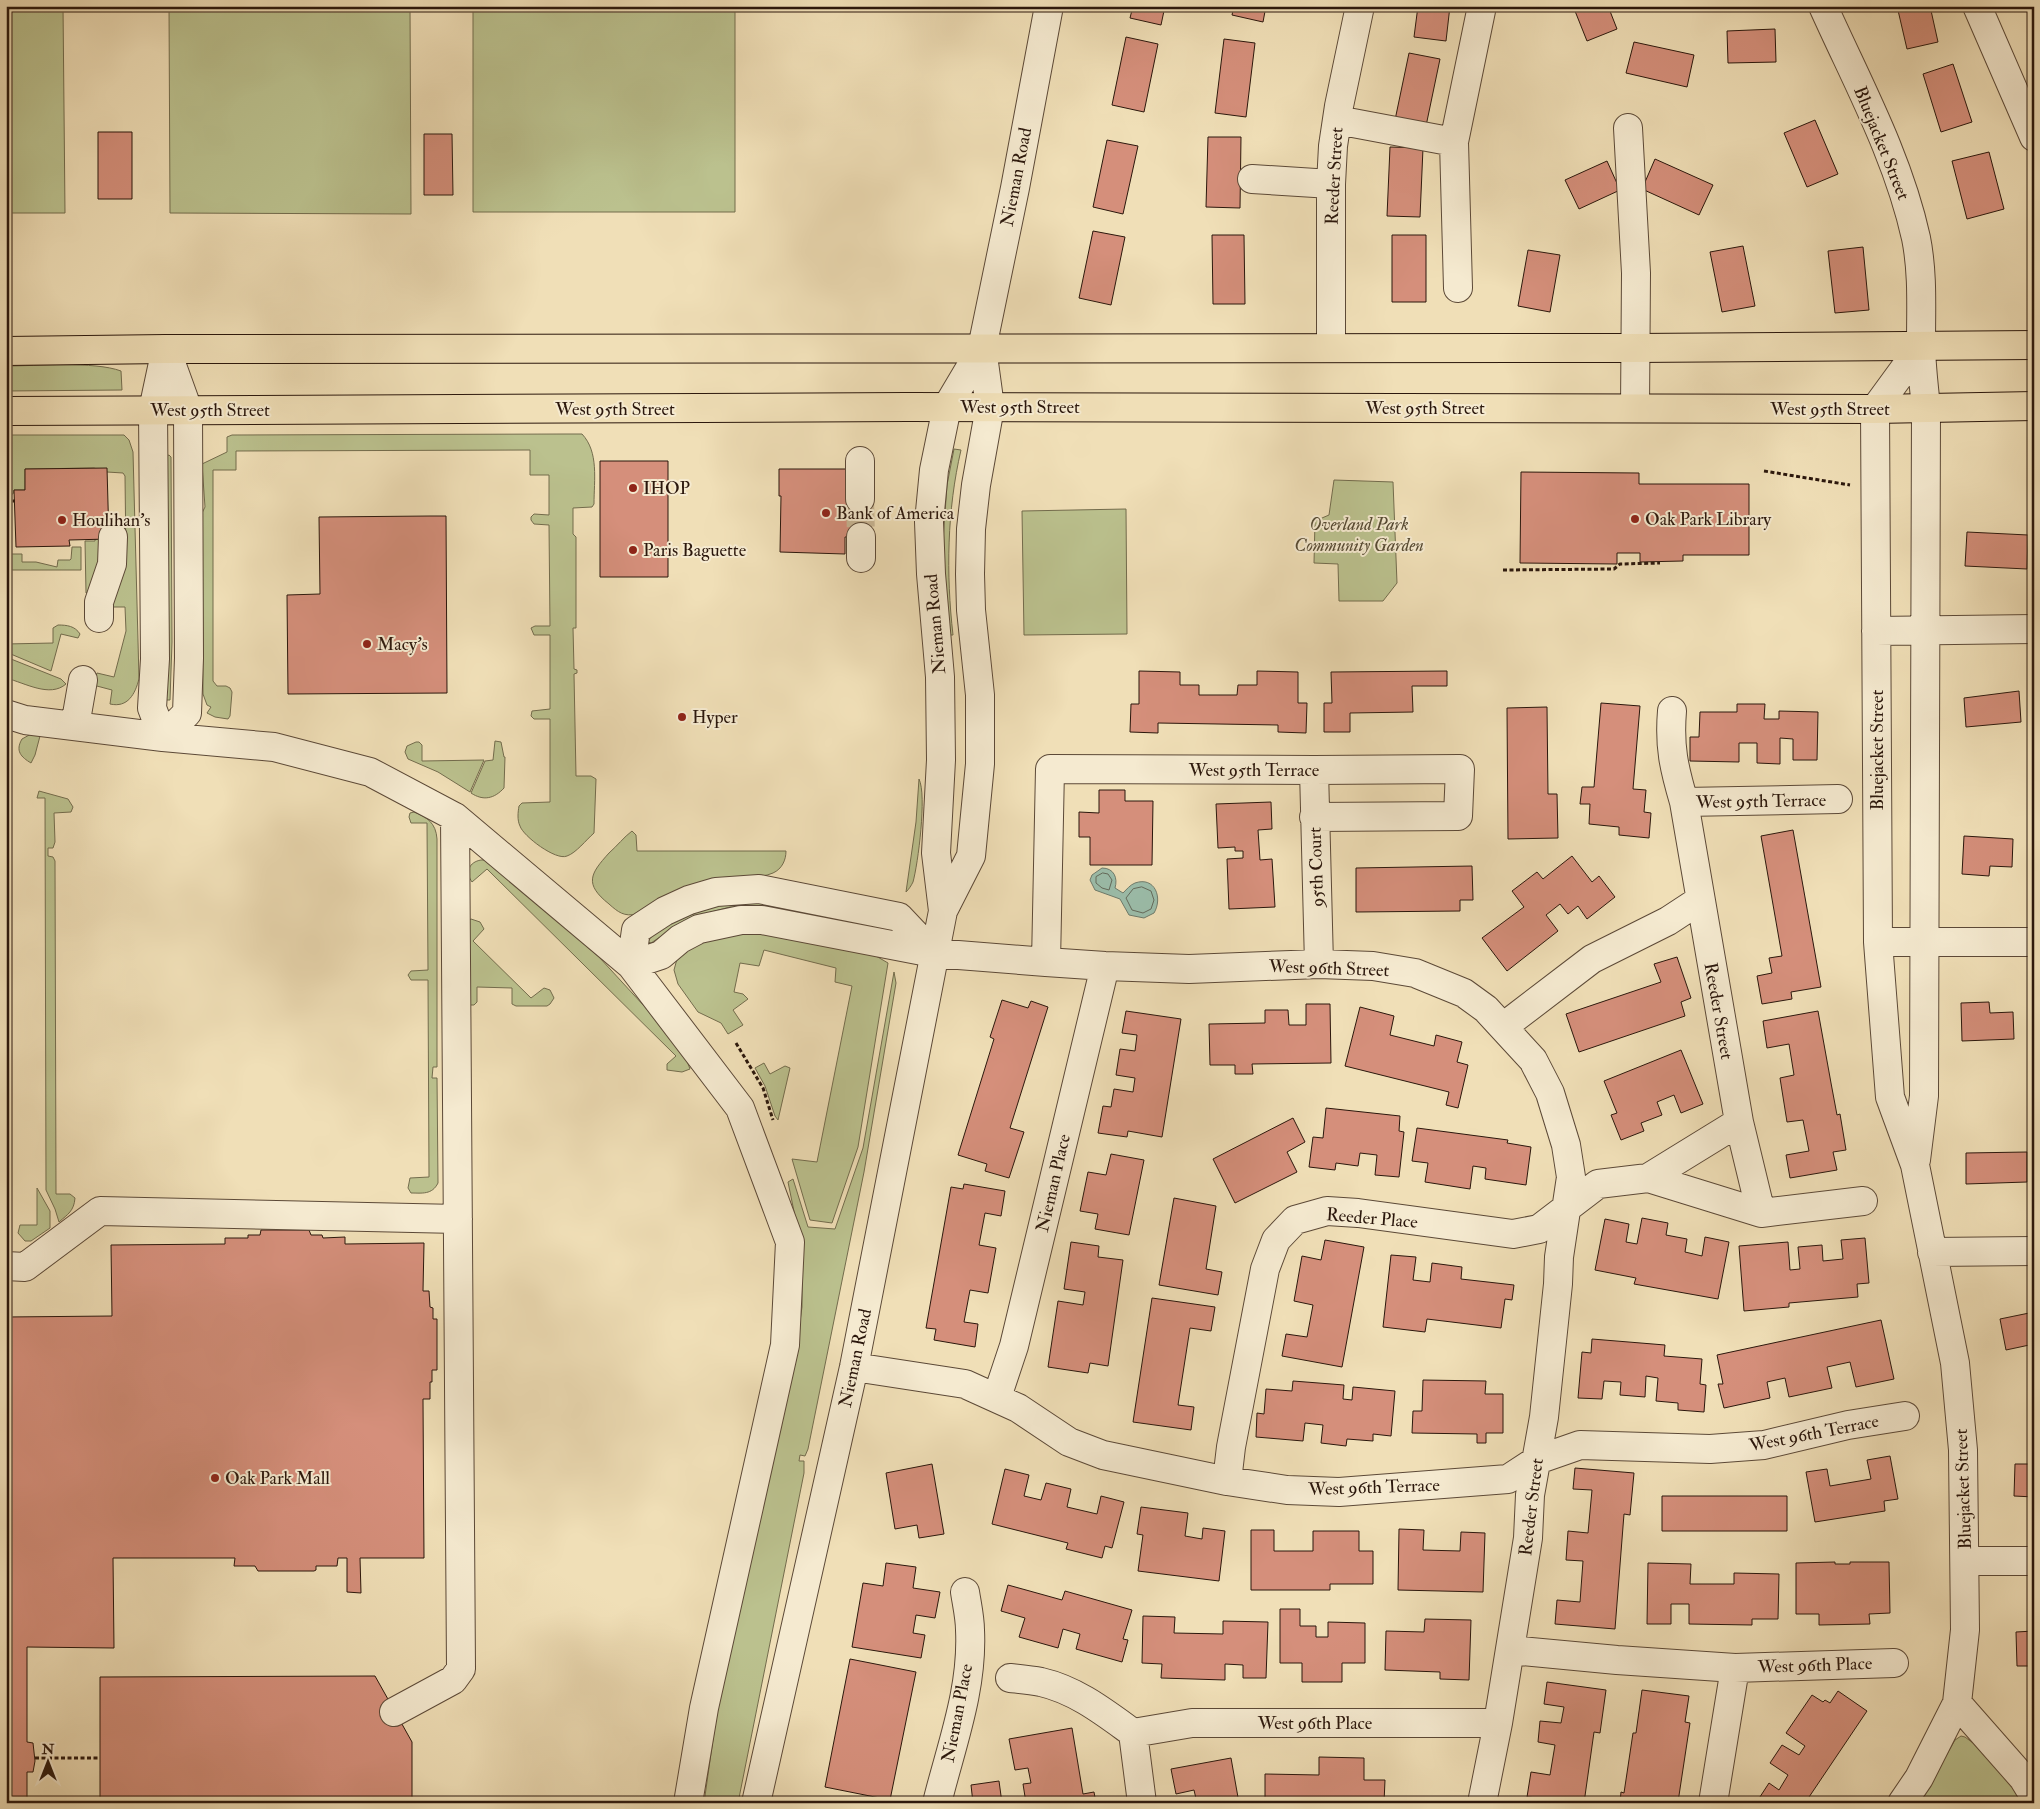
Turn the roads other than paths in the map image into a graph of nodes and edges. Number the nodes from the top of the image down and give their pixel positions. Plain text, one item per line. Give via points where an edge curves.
1 (1050, 6) edge
2 (1360, 6) edge
3 (1482, 6) edge
4 (1823, 6) edge
5 (1977, 6) edge
6 (1337, 120) junction
7 (1628, 128) dead end
8 (2034, 137) edge
9 (1454, 142) junction
10 (1252, 180) dead end
11 (1331, 184) junction
12 (1458, 288) dead end
13 (2034, 344) edge
14 (1921, 346) junction
15 (982, 348) junction
16 (1331, 348) junction
17 (1635, 348) junction
18 (166, 349) junction
19 (6, 351) edge
20 (2034, 406) edge
21 (947, 407) junction
22 (990, 407) junction
23 (1635, 408) junction
24 (1926, 408) junction
25 (1875, 409) junction
26 (153, 410) junction
27 (188, 410) junction
28 (6, 412) edge
29 (860, 461) dead end
30 (860, 499) tunnel mouth
31 (113, 537) dead end
32 (99, 618) dead end
33 (2034, 629) edge
34 (1925, 630) junction
35 (1876, 631) junction
36 (83, 680) dead end
37 (1672, 711) dead end
38 (6, 714) edge
39 (75, 726) junction
40 (163, 737) junction
41 (1314, 770) junction
42 (1838, 799) dead end
43 (1684, 802) junction
44 (455, 818) junction
45 (1314, 818) junction
46 (1700, 900) junction
47 (942, 911) junction
48 (1878, 942) junction
49 (1924, 942) junction
50 (2034, 942) edge
51 (933, 953) junction
52 (1046, 962) junction
53 (1319, 964) junction
54 (631, 965) junction
55 (1105, 966) junction
56 (1503, 1027) junction
57 (1739, 1122) junction
58 (1915, 1165) junction
59 (1648, 1178) junction
60 (1863, 1201) dead end
61 (1566, 1208) junction
62 (1761, 1213) junction
63 (458, 1219) junction
64 (2034, 1251) edge
65 (1932, 1252) junction
66 (6, 1266) edge
67 (854, 1367) junction
68 (996, 1397) junction
69 (1905, 1416) dead end
70 (1537, 1460) junction
71 (1227, 1481) junction
72 (2034, 1561) edge
73 (1965, 1562) junction
74 (965, 1592) dead end
75 (1510, 1650) junction
76 (1894, 1663) dead end
77 (1734, 1668) junction
78 (1010, 1678) dead end
79 (1957, 1703) junction
80 (394, 1712) dead end
81 (1498, 1723) junction
82 (1133, 1733) junction
83 (2034, 1796) edge
84 (688, 1803) edge
85 (756, 1803) edge
86 (937, 1803) edge
87 (1142, 1803) edge
88 (1482, 1803) edge
89 (1713, 1803) edge
90 (1902, 1803) edge

1 - 15 street, Nieman Road
2 - 6 street, Reeder Street
3 - 9 street
4 - 14 street, Bluejacket Street via 1902,184 1916,239 1922,288
5 - 8 street
6 - 9 street
6 - 11 street, Reeder Street
7 - 17 street via 1636,273
9 - 12 street
10 - 11 street
11 - 16 street, Reeder Street
13 - 14 main road
14 - 17 main road
14 - 24 street, Bluejacket Street
14 - 25 street
15 - 16 main road
15 - 18 main road
15 - 21 street, Nieman Road
15 - 22 street, Nieman Road
16 - 17 main road
17 - 23 street
18 - 19 main road
18 - 26 street
18 - 27 street
20 - 24 main road, West 95th Street
21 - 22 main road, West 95th Street
21 - 27 main road, West 95th Street
21 - 47 street, Nieman Road via 934,470 929,522 940,677 941,760 936,853
22 - 23 main road, West 95th Street
22 - 47 street, Nieman Road via 971,529 971,610 980,695 979,774 971,856
23 - 25 main road, West 95th Street
24 - 25 main road, West 95th Street
24 - 34 street, Bluejacket Street
25 - 35 street, Bluejacket Street
26 - 27 main road, West 95th Street
26 - 28 main road, West 95th Street
26 - 40 street via 155,659 152,708
27 - 40 street via 187,713
29 - 30 street
31 - 32 street via 112,564 99,602
33 - 34 street
34 - 35 street
34 - 49 street, Bluejacket Street
35 - 48 street, Bluejacket Street
36 - 39 street
37 - 43 street, West 95th Terrace via 1670,746
38 - 39 street via 25,720
39 - 40 street
40 - 44 street via 274,747 370,772
41 - 45 street, 95th Court
41 - 45 street, West 95th Terrace via 1460,769 1458,816
41 - 52 street, West 95th Terrace via 1050,769
42 - 43 street, West 95th Terrace
43 - 46 street, West 95th Terrace
44 - 54 street
44 - 63 street
45 - 53 street, 95th Court
46 - 56 street via 1668,921 1592,959
46 - 57 street, Reeder Street
47 - 51 street, Nieman Road
48 - 49 street
48 - 58 street, Bluejacket Street via 1890,1097
49 - 50 street
49 - 58 street, Bluejacket Street via 1924,1096
51 - 52 street, West 96th Street
51 - 54 street, West 96th Street via 762,920 741,920 699,929 661,955
51 - 67 street, Nieman Road
52 - 55 street, West 96th Street
53 - 55 street, West 96th Street via 1189,969
53 - 56 street, West 96th Street via 1373,966 1415,974 1464,993
54 - 84 street via 740,1108 790,1242 786,1344 704,1708
55 - 68 street, Nieman Place via 1014,1346
56 - 61 street, Reeder Street via 1532,1060 1550,1093 1566,1145 1571,1177
57 - 59 street
57 - 62 street, Reeder Street
58 - 65 street, Bluejacket Street
59 - 61 street via 1598,1184
59 - 62 street
60 - 62 street
61 - 70 street, Reeder Street
61 - 71 street, Reeder Place via 1539,1229 1513,1234 1334,1211 1295,1220 1276,1240 1265,1269
63 - 66 street via 100,1212 25,1267
63 - 80 street via 460,1669 453,1680
64 - 65 street
65 - 73 street, Bluejacket Street via 1955,1366 1964,1450
67 - 68 street, West 96th Terrace via 964,1384
67 - 85 street, Nieman Road
68 - 71 street, West 96th Terrace via 1069,1442 1102,1455
69 - 70 street, West 96th Terrace via 1848,1425 1764,1445 1710,1449 1580,1444
70 - 71 street, West 96th Terrace via 1508,1479 1339,1492 1287,1490
70 - 75 street, Reeder Street
72 - 73 street
73 - 79 street, Bluejacket Street via 1965,1630
74 - 86 street, Nieman Place via 970,1630 969,1669
75 - 77 street, West 96th Place
75 - 81 street, Reeder Street
76 - 77 street, West 96th Place
77 - 89 street, West 96th Place
78 - 82 street via 1041,1682 1070,1692
79 - 83 street via 2023,1778
79 - 90 street, Bluejacket Street via 1919,1778
81 - 82 street, West 96th Place via 1192,1723
81 - 88 street, Reeder Street
82 - 87 street

